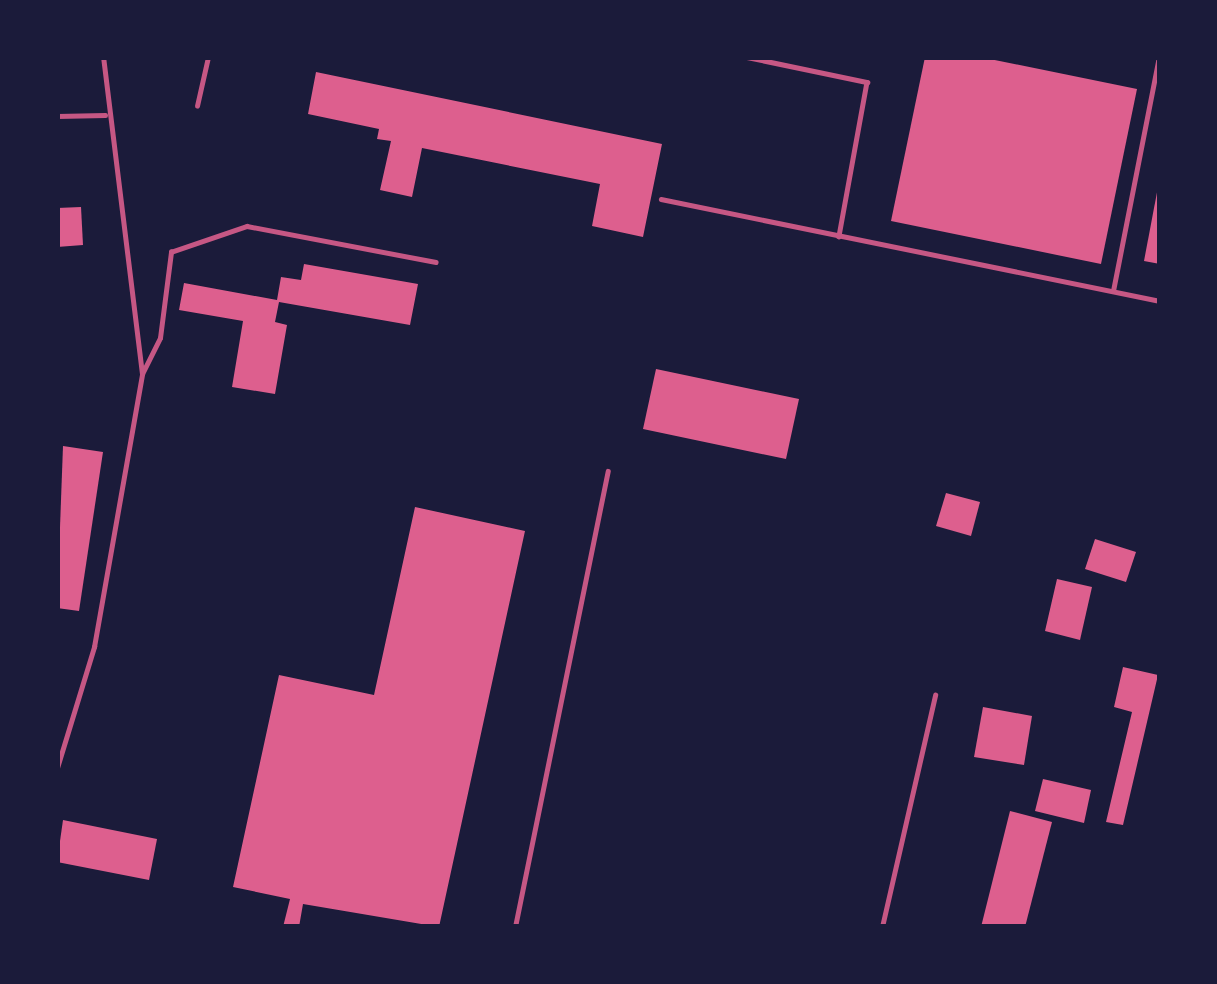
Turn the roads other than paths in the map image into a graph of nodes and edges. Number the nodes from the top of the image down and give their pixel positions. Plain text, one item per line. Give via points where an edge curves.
1 (103, 57) edge
2 (208, 57) edge
3 (747, 57) edge
4 (1159, 57) edge
5 (197, 106) dead end
6 (105, 115) junction
7 (57, 116) edge
8 (661, 199) dead end
9 (839, 236) junction
10 (436, 262) dead end
11 (1113, 291) junction
12 (1160, 301) edge
13 (142, 374) junction
14 (608, 471) dead end
15 (935, 694) dead end
16 (57, 768) edge
17 (515, 927) edge
18 (882, 927) edge

1 - 6 lane
2 - 5 lane
3 - 9 lane via 868,82
4 - 11 lane
6 - 7 lane
6 - 13 lane
8 - 9 lane
9 - 11 lane
10 - 13 lane via 247,226 171,252 160,338
11 - 12 lane
13 - 16 lane via 94,647
14 - 17 lane
15 - 18 lane

